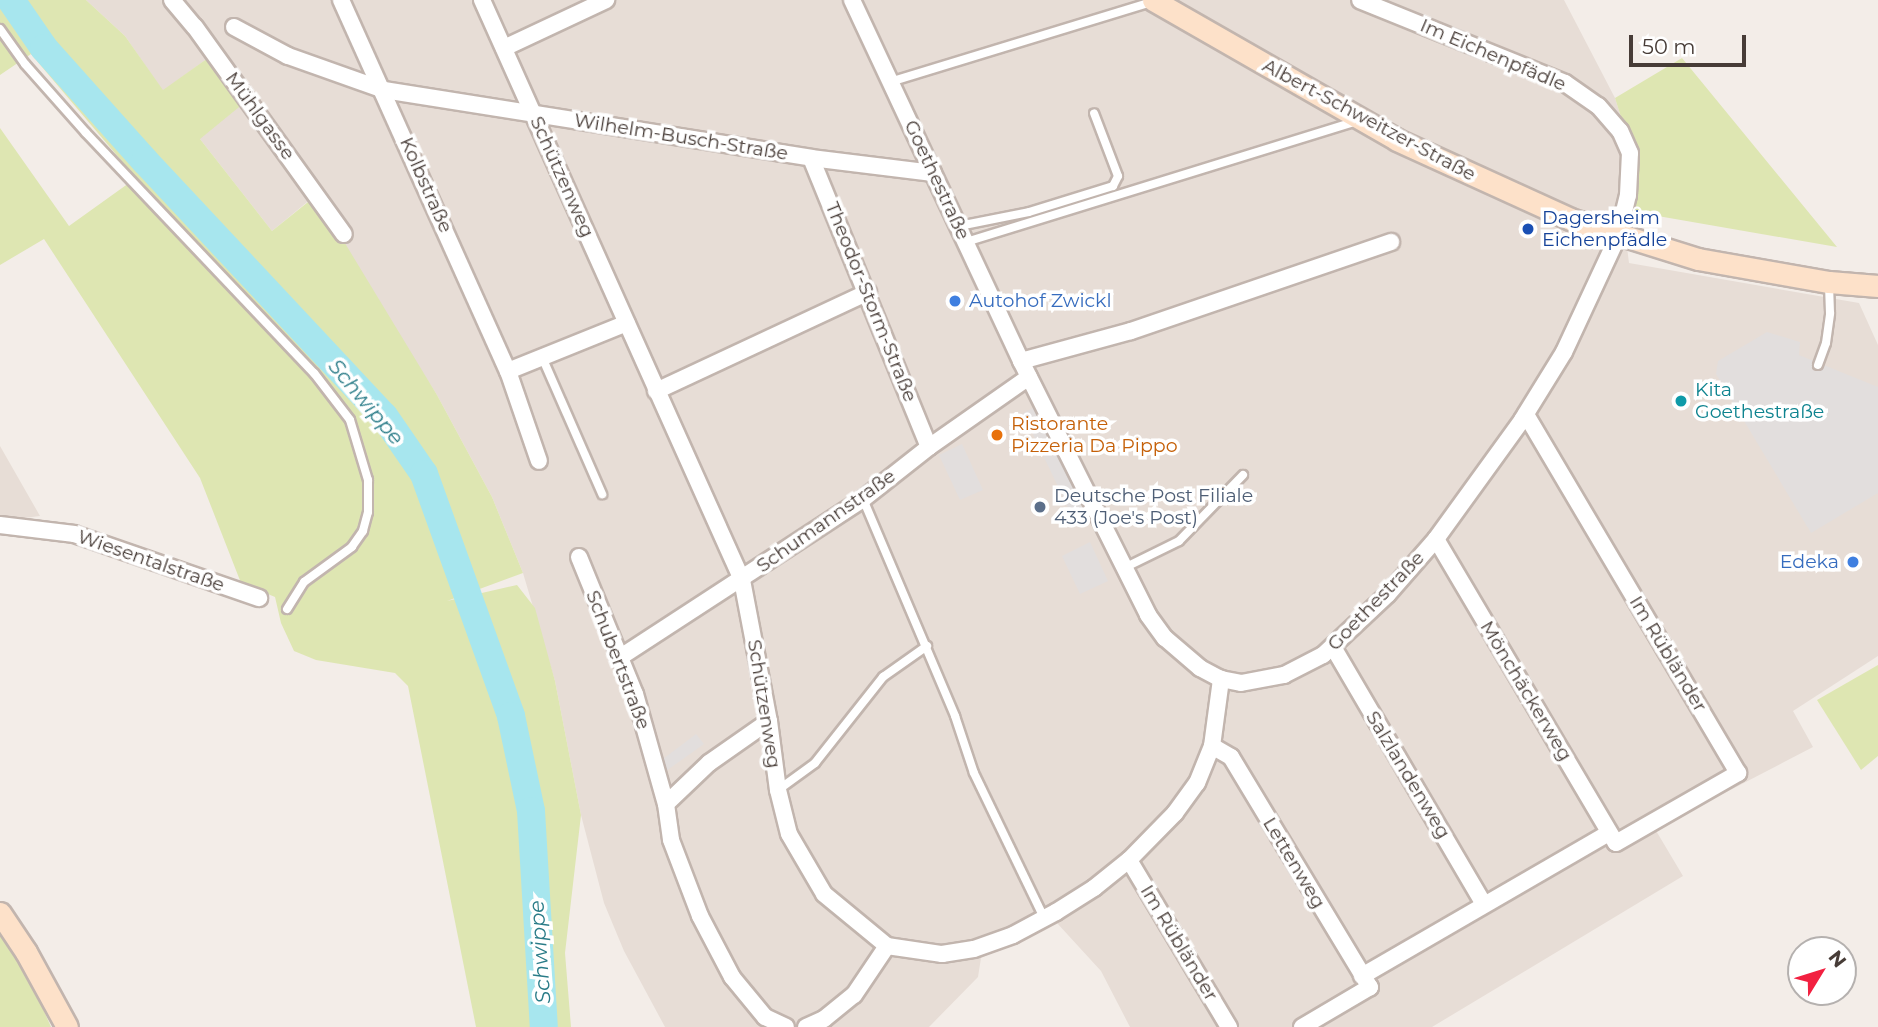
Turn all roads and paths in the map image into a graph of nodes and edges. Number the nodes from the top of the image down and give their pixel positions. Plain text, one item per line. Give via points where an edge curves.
1 (172, 0) edge
2 (341, 0) edge
3 (482, 0) edge
4 (606, 0) edge
5 (852, 0) edge
6 (1154, 1) edge
7 (1367, 1) edge
8 (234, 27) dead end
9 (0, 29) edge
10 (504, 47) junction
11 (890, 82) junction
12 (384, 90) junction
13 (534, 112) junction
14 (1094, 113) dead end
15 (1360, 120) junction
16 (811, 159) junction
17 (933, 173) junction
18 (958, 227) junction
19 (344, 234) dead end
20 (1618, 236) junction
21 (965, 242) junction
22 (1391, 242) dead end
23 (1829, 282) junction
24 (1878, 286) edge
25 (868, 292) junction
26 (627, 323) junction
27 (542, 358) junction
28 (1021, 361) junction
29 (1818, 365) dead end
30 (508, 371) junction
31 (1029, 377) junction
32 (656, 391) junction
33 (1526, 414) junction
34 (929, 447) junction
35 (539, 461) dead end
36 (1243, 475) dead end
37 (603, 494) dead end
38 (863, 499) junction
39 (0, 525) edge
40 (1436, 539) junction
41 (579, 557) dead end
42 (1124, 568) junction
43 (742, 580) junction
44 (258, 598) dead end
45 (287, 609) dead end
46 (927, 646) junction
47 (1333, 647) junction
48 (619, 657) junction
49 (1221, 679) junction
50 (769, 721) junction
51 (1212, 746) junction
52 (778, 790) junction
53 (666, 804) junction
54 (1613, 838) junction
55 (1129, 860) junction
56 (1484, 904) junction
57 (0, 912) edge
58 (1044, 918) junction
59 (887, 946) junction
60 (1366, 981) junction
61 (67, 1027) edge
62 (786, 1027) edge
63 (806, 1027) edge
64 (1229, 1027) edge
65 (1302, 1027) edge

1 - 19 street, Mühlgasse
2 - 12 street, Kolbstraße
3 - 10 street, Schützenweg
4 - 10 street
5 - 11 street, Goethestraße
6 - 11 lane
6 - 15 street, Albert-Schweitzer-Straße
7 - 20 street, Im Eichenpfädle via 1565,83 1598,106 1620,131 1630,153 1628,195
8 - 12 street, Wilhelm-Busch-Straße via 288,56
9 - 45 lane via 86,133 314,373 350,420 368,480 363,531 352,547 304,582
10 - 13 street, Schützenweg
11 - 17 street, Goethestraße
12 - 13 street, Wilhelm-Busch-Straße
12 - 30 street, Kolbstraße
13 - 16 street, Wilhelm-Busch-Straße
13 - 26 street, Schützenweg
14 - 18 lane via 1118,176 1113,186 1029,212
15 - 20 street, Albert-Schweitzer-Straße via 1514,195
15 - 21 lane
16 - 17 street, Wilhelm-Busch-Straße
16 - 25 street, Theodor-Storm-Straße
17 - 18 street, Goethestraße
18 - 21 street, Goethestraße
20 - 23 street, Albert-Schweitzer-Straße via 1698,259
20 - 33 street, Goethestraße via 1564,352
21 - 28 street, Goethestraße
22 - 28 street via 1131,331
23 - 24 street, Albert-Schweitzer-Straße
23 - 29 lane via 1826,344
25 - 32 street
25 - 34 street, Theodor-Storm-Straße
26 - 27 street
26 - 32 street, Schützenweg
27 - 30 street
27 - 37 lane
28 - 31 street, Goethestraße
30 - 35 street, Kolbstraße
31 - 34 street, Schumannstraße
31 - 42 street, Goethestraße
32 - 43 street, Schützenweg
33 - 40 street, Goethestraße
33 - 54 street, Im Rübländer via 1738,773
34 - 38 street, Schumannstraße
36 - 42 lane via 1179,541
38 - 43 street, Schumannstraße
38 - 46 lane
39 - 44 street, Wiesentalstraße via 74,534
40 - 47 street, Goethestraße
40 - 54 street, Mönchäckerweg
41 - 48 street, Schubertstraße
42 - 49 street, Goethestraße via 1165,638 1200,668
43 - 48 street, Schumannstraße
43 - 50 street, Schützenweg
46 - 52 lane via 883,677 815,763
46 - 58 lane via 974,773
47 - 49 street, Goethestraße via 1284,675 1260,682
47 - 56 street, Salzlandenweg
48 - 53 street, Schubertstraße via 635,694
49 - 51 street
50 - 52 street, Schützenweg
50 - 53 street via 709,763
51 - 55 street via 1189,793
51 - 60 street, Lettenweg via 1231,757
52 - 59 street, Schützenweg via 789,834 824,894
53 - 62 street, Schubertstraße via 671,840 695,903 732,977 765,1017
54 - 56 street, Im Rübländer
55 - 58 street
55 - 64 street, Im Rübländer
56 - 60 street, Im Rübländer
57 - 61 street
58 - 59 street via 962,951 942,954
59 - 63 street via 854,995
60 - 65 street, Im Rübländer

